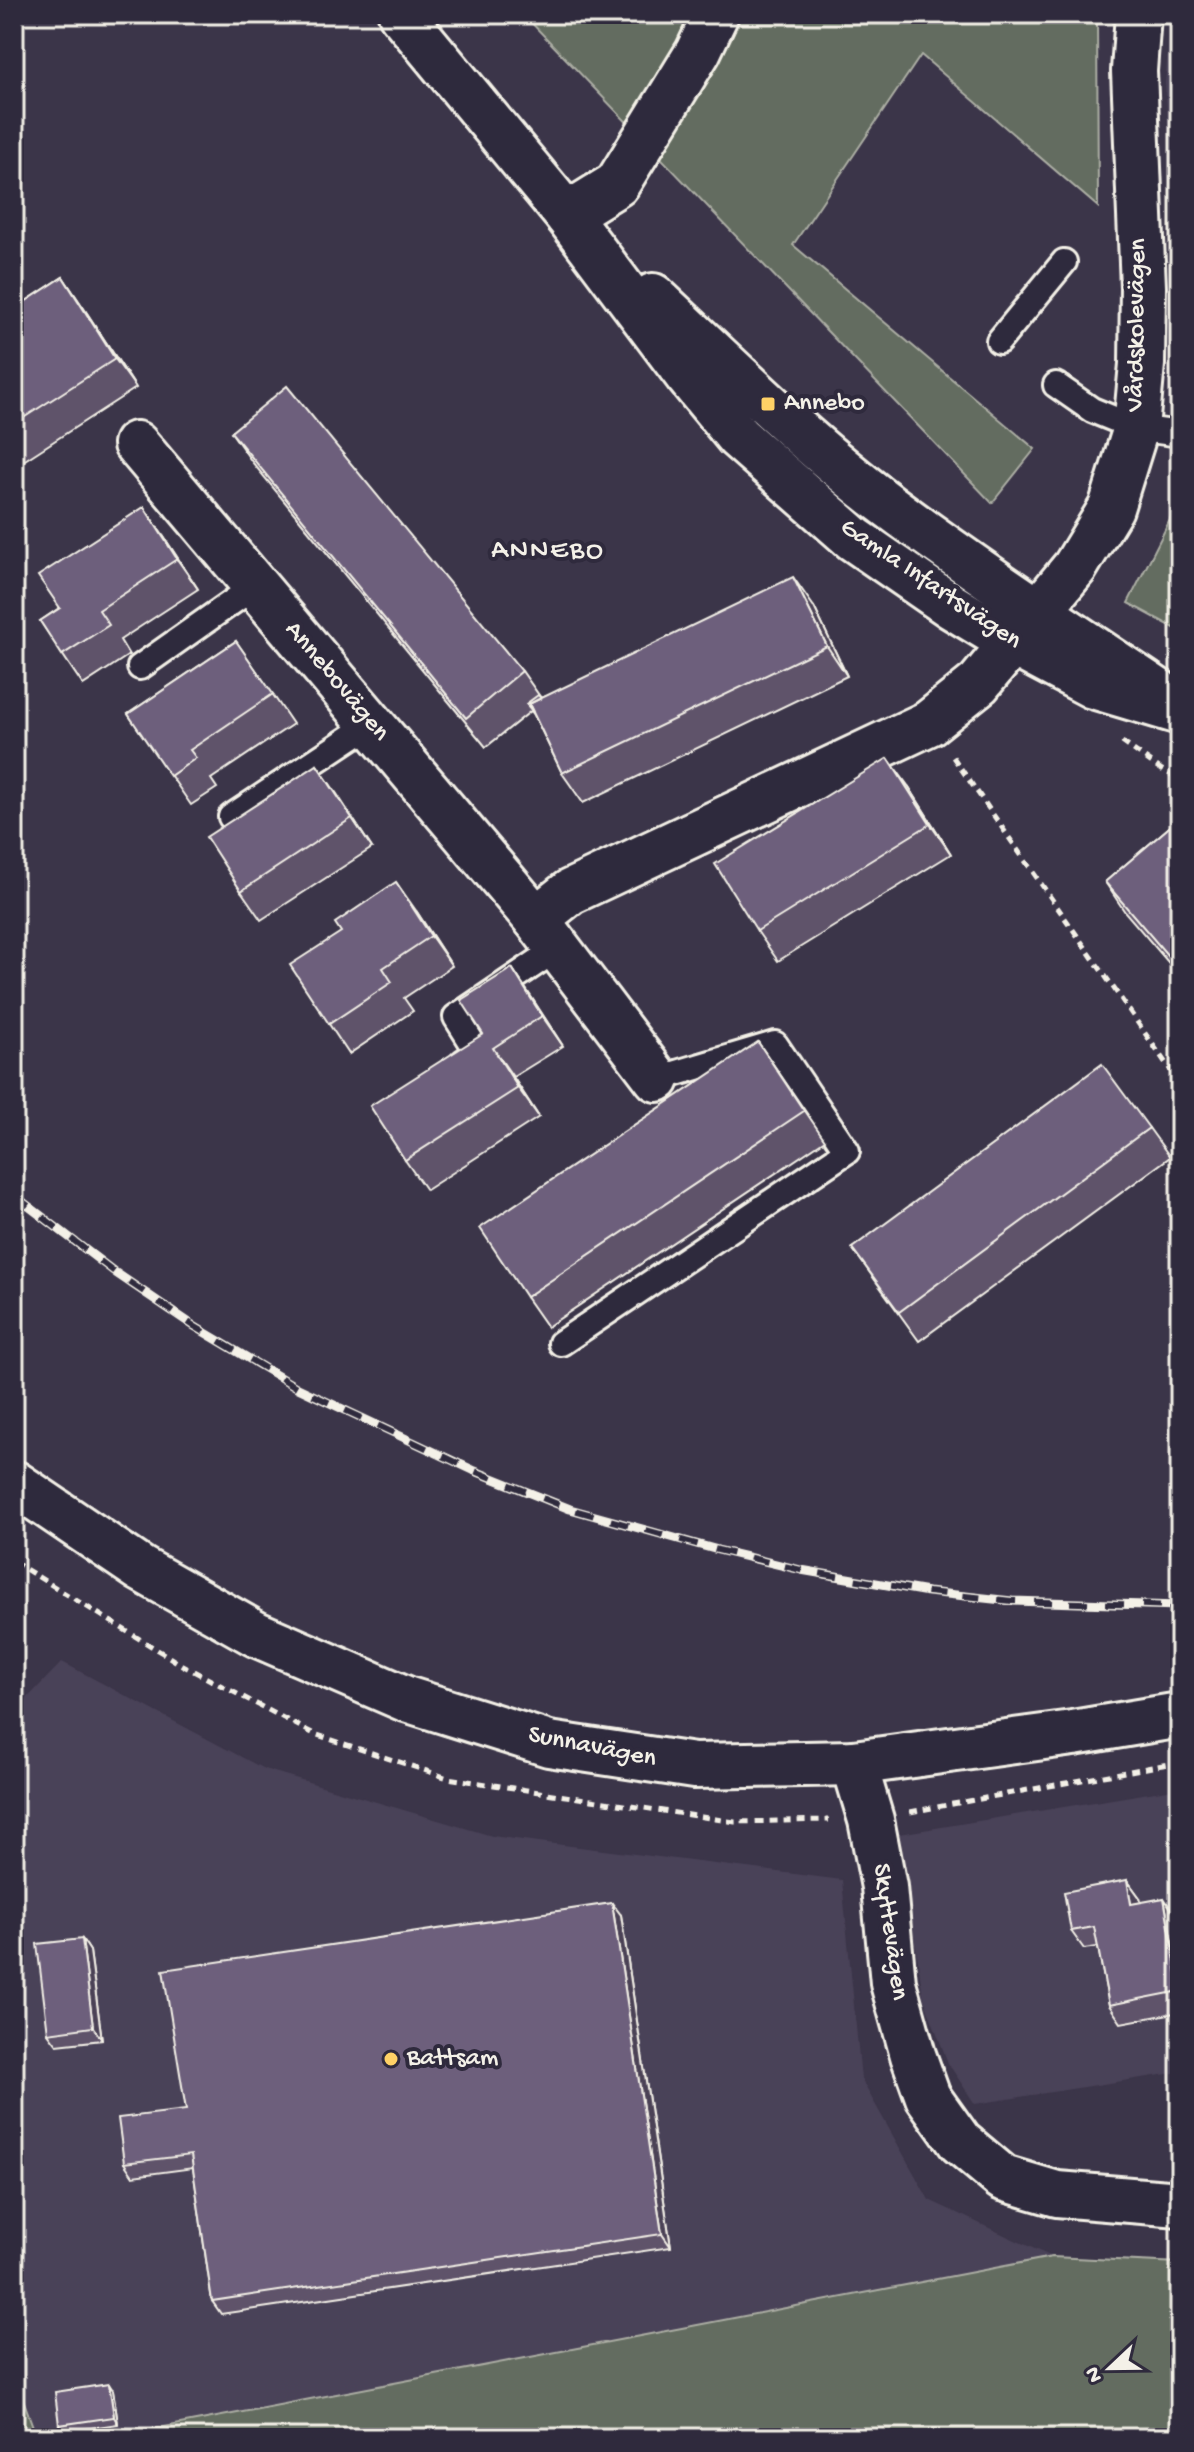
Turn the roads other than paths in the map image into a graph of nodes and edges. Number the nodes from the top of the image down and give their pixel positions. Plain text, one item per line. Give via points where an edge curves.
1 (401, 14) edge
2 (716, 14) edge
3 (1138, 14) edge
4 (567, 215) junction
5 (1064, 262) dead end
6 (999, 341) dead end
7 (1056, 385) dead end
8 (1136, 428) junction
9 (1180, 434) edge
10 (136, 444) dead end
11 (255, 586) junction
12 (1026, 627) junction
13 (140, 667) dead end
14 (1180, 709) edge
15 (371, 724) junction
16 (231, 817) edge
17 (547, 934) junction
18 (442, 1076) edge
19 (657, 1079) joint
20 (561, 1343) dead end
21 (14, 1483) edge
22 (1180, 1715) edge
23 (854, 1763) junction
24 (1180, 2204) edge

1 - 4 street, Gamla Infartsvägen
2 - 4 street via 617,184
3 - 8 street, Vårdskolevägen via 1134,71 1143,302
4 - 12 street, Gamla Infartsvägen via 738,437 854,539 951,606
5 - 6 lane
7 - 8 lane via 1092,410
8 - 9 lane
8 - 12 street, Vårdskolevägen via 1111,508 1075,567
10 - 11 street, Annebovägen
11 - 13 lane
11 - 15 street, Annebovägen
12 - 14 street, Gamla Infartsvägen via 1093,686
12 - 17 street via 979,683 929,723 570,892
15 - 16 lane
15 - 17 street, Annebovägen
17 - 18 lane via 456,1017 478,1052
17 - 19 street, Annebovägen
19 - 20 lane via 775,1044 847,1151
21 - 23 street, Sunnavägen via 141,1569 256,1634 406,1699 549,1744 694,1766
22 - 23 street, Sunnavägen
23 - 24 street, Skyttevägen via 871,1820 893,1983 913,2055 928,2097 960,2142 1003,2178 1057,2194

